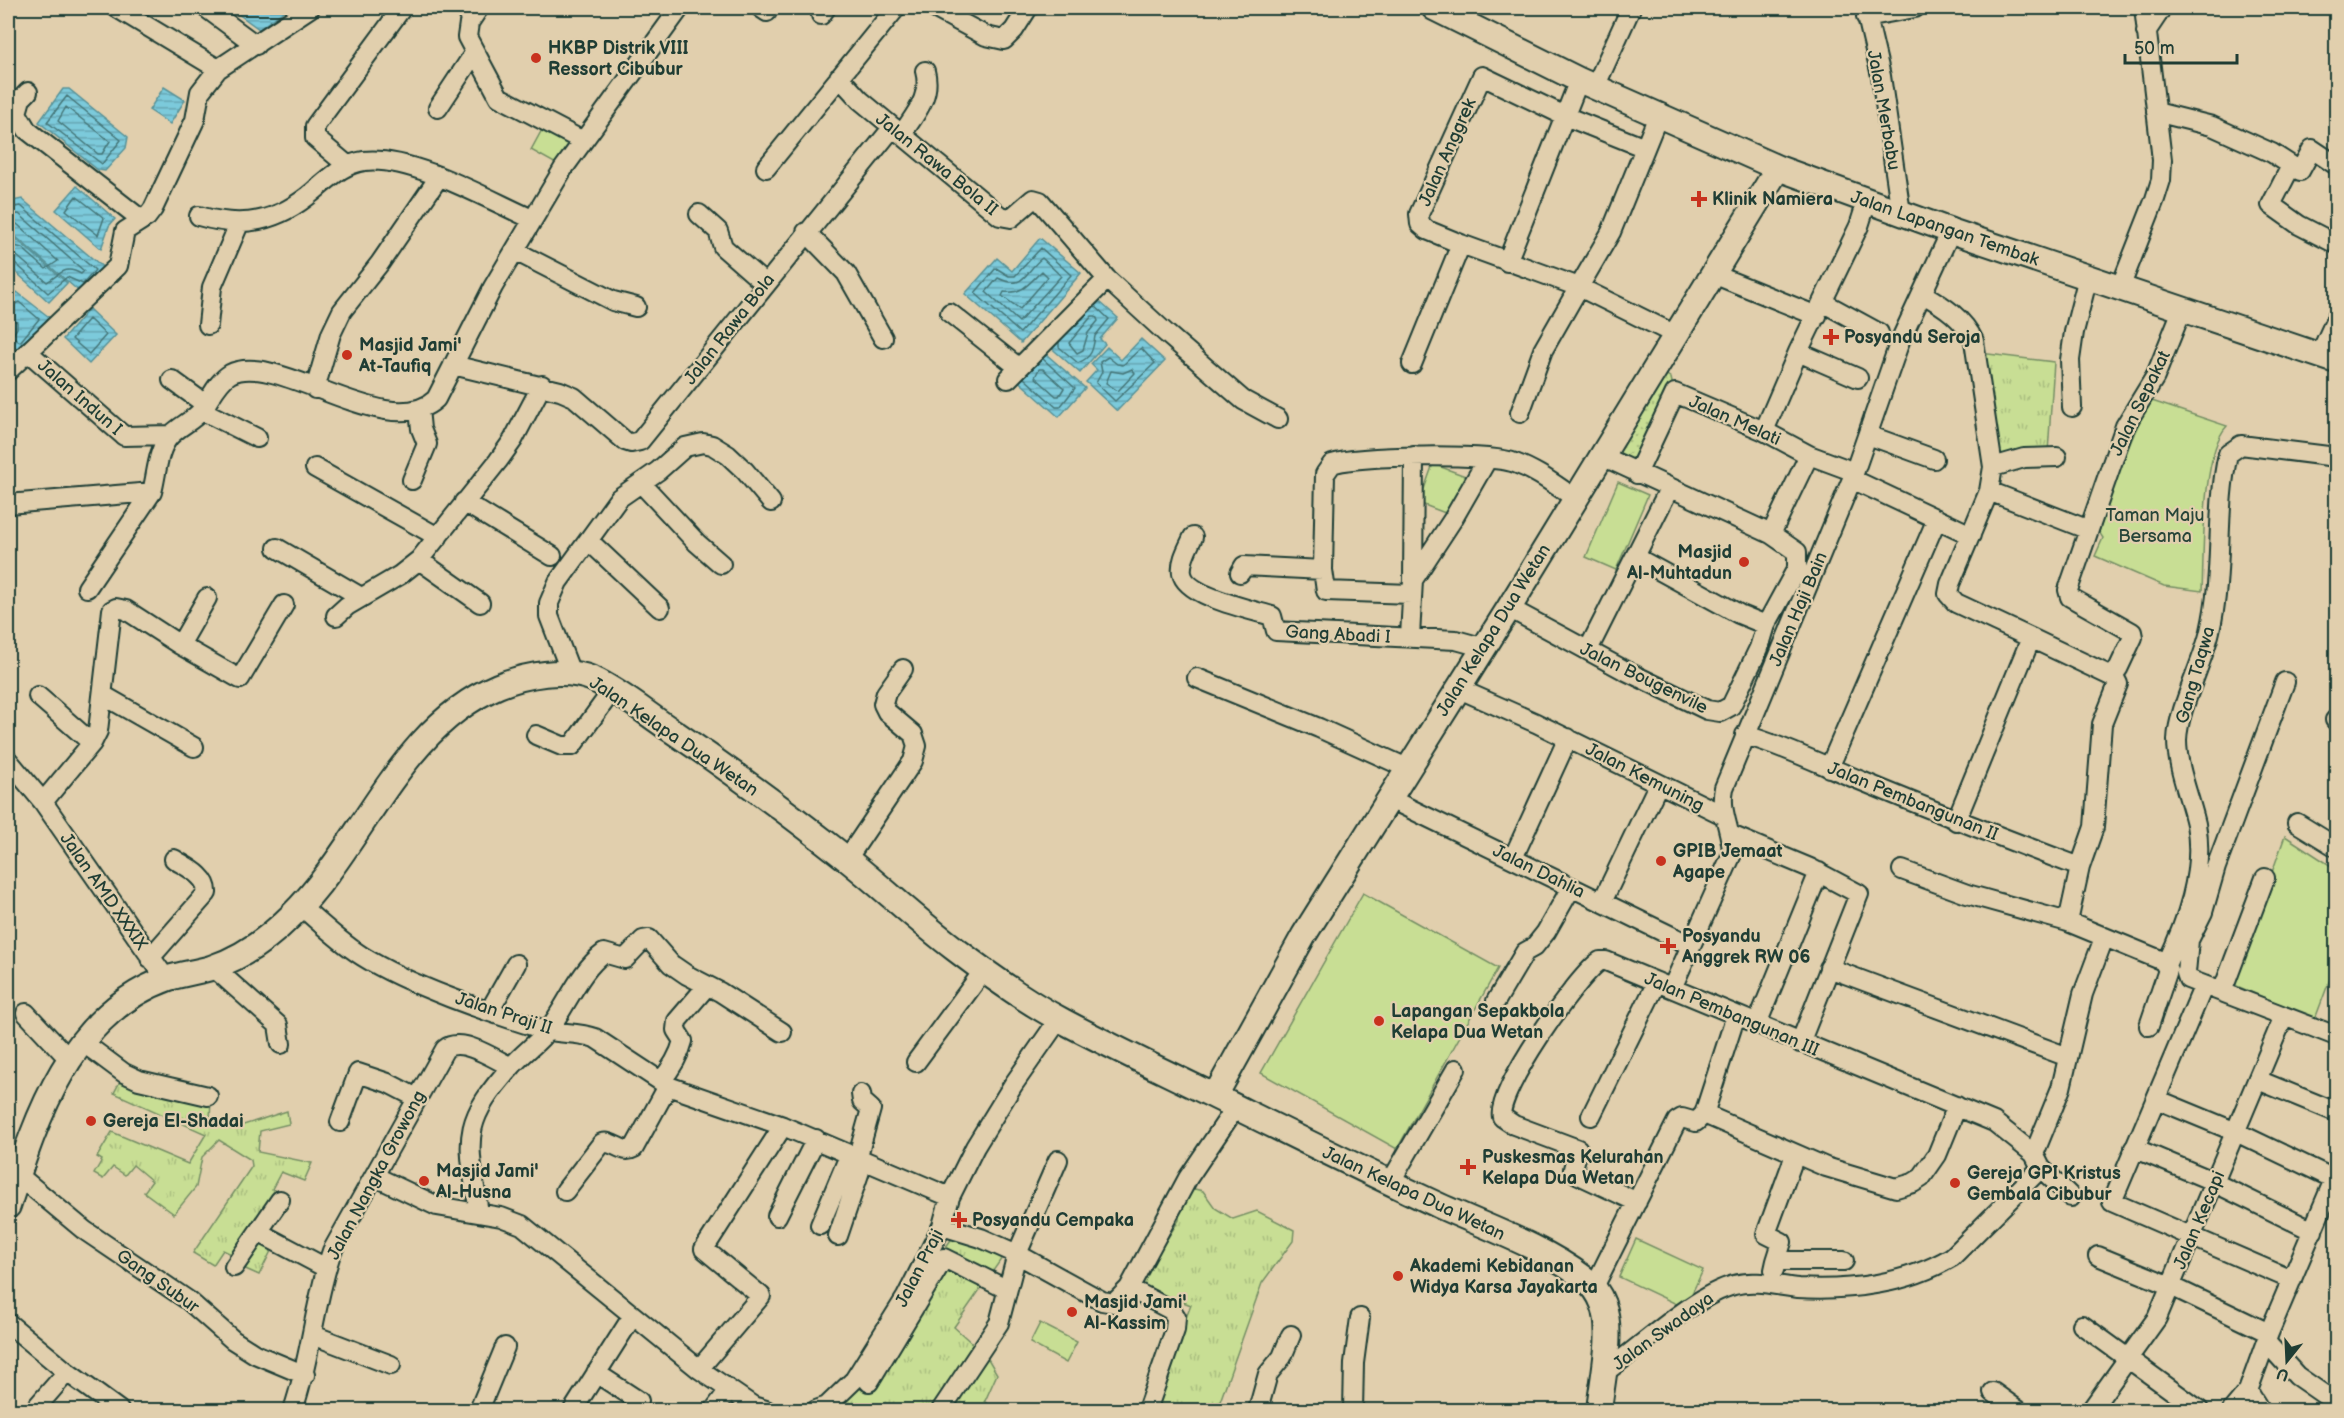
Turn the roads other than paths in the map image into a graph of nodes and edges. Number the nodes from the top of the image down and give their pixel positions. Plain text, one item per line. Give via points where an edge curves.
1 (117, 8) edge
2 (206, 8) edge
3 (310, 8) edge
4 (402, 8) edge
5 (479, 8) edge
6 (680, 8) edge
7 (896, 8) edge
8 (934, 8) edge
9 (1028, 8) edge
10 (1434, 8) edge
11 (1631, 8) edge
12 (1915, 8) edge
13 (2144, 8) edge
14 (2162, 8) edge
15 (1865, 12) edge
16 (2146, 32) junction
17 (256, 45) junction
18 (472, 48) junction
19 (218, 69) junction
20 (925, 71) dead end
21 (839, 77) junction
22 (1587, 83) junction
23 (28, 92) dead end
24 (438, 108) dead end
25 (2156, 112) junction
26 (1565, 116) junction
27 (1658, 116) junction
28 (898, 130) junction
29 (583, 141) junction
30 (1645, 148) junction
31 (347, 165) junction
32 (2337, 165) edge
33 (2291, 166) junction
34 (766, 168) dead end
35 (1778, 168) junction
36 (439, 177) junction
37 (1867, 201) junction
38 (1901, 213) junction
39 (699, 214) dead end
40 (198, 216) dead end
41 (532, 219) junction
42 (142, 220) junction
43 (239, 224) junction
44 (1951, 231) junction
45 (806, 232) junction
46 (1461, 244) junction
47 (2337, 244) edge
48 (515, 251) junction
49 (1507, 262) junction
50 (1713, 274) junction
51 (2088, 277) junction
52 (1107, 279) junction
53 (764, 283) junction
54 (1580, 287) junction
55 (2120, 288) junction
56 (1923, 294) junction
57 (636, 307) dead end
58 (1820, 309) junction
59 (2182, 310) junction
60 (950, 313) dead end
61 (2337, 319) edge
62 (208, 325) dead end
63 (1879, 333) dead end
64 (1676, 335) junction
65 (883, 339) dead end
66 (28, 352) junction
67 (1798, 352) junction
68 (2328, 357) edge
69 (1412, 364) dead end
70 (453, 365) junction
71 (8, 371) edge
72 (1858, 378) dead end
73 (172, 380) dead end
74 (542, 385) junction
75 (315, 389) junction
76 (203, 407) junction
77 (2072, 407) dead end
78 (419, 409) junction
79 (1520, 413) dead end
80 (1278, 419) dead end
81 (1764, 431) junction
82 (170, 435) junction
83 (1868, 435) junction
84 (257, 438) dead end
85 (1809, 455) junction
86 (1414, 456) junction
87 (1602, 456) junction
88 (2058, 457) dead end
89 (2337, 457) edge
90 (1488, 459) junction
91 (1934, 459) dead end
92 (1993, 467) junction
93 (315, 468) dead end
94 (1848, 473) junction
95 (1638, 474) junction
96 (412, 480) dead end
97 (641, 483) junction
98 (1669, 489) junction
99 (1989, 491) junction
100 (152, 492) junction
101 (1575, 498) junction
102 (464, 502) junction
103 (771, 502) dead end
104 (8, 504) edge
105 (1936, 521) junction
106 (2089, 530) junction
107 (1771, 534) junction
108 (1971, 536) junction
109 (438, 537) junction
110 (1193, 537) dead end
111 (589, 541) junction
112 (277, 548) dead end
113 (552, 556) dead end
114 (1635, 557) junction
115 (419, 560) junction
116 (721, 564) dead end
117 (1323, 570) junction
118 (1240, 573) dead end
119 (1412, 587) junction
120 (87, 588) dead end
121 (361, 597) junction
122 (207, 598) dead end
123 (480, 603) dead end
124 (284, 605) dead end
125 (660, 608) dead end
126 (1509, 608) junction
127 (336, 616) dead end
128 (1766, 625) junction
129 (1410, 637) junction
130 (2031, 638) junction
131 (180, 645) junction
132 (1588, 650) junction
133 (1482, 652) junction
134 (903, 669) dead end
135 (571, 673) junction
136 (2118, 676) junction
137 (1197, 678) dead end
138 (2286, 682) dead end
139 (1457, 688) junction
140 (612, 691) junction
141 (103, 695) junction
142 (38, 696) dead end
143 (536, 735) dead end
144 (1745, 735) junction
145 (1568, 738) junction
146 (92, 743) junction
147 (194, 747) dead end
148 (8, 760) edge
149 (1407, 768) junction
150 (1829, 768) junction
151 (1658, 785) junction
152 (1388, 798) junction
153 (43, 802) junction
154 (1723, 815) junction
155 (1956, 821) junction
156 (2296, 823) dead end
157 (1731, 835) junction
158 (2337, 847) edge
159 (1513, 858) junction
160 (174, 859) dead end
161 (847, 859) junction
162 (2080, 867) junction
163 (1902, 870) dead end
164 (1819, 872) junction
165 (2265, 878) dead end
166 (1571, 888) junction
167 (1602, 902) junction
168 (301, 906) junction
169 (2068, 922) junction
170 (2104, 938) junction
171 (1690, 945) junction
172 (150, 958) junction
173 (516, 964) dead end
174 (2166, 965) junction
175 (213, 967) junction
176 (1829, 968) junction
177 (984, 970) junction
178 (166, 979) junction
179 (2196, 982) junction
180 (1664, 985) junction
181 (708, 986) junction
182 (2222, 992) junction
183 (1496, 1001) dead end
184 (490, 1010) junction
185 (26, 1013) dead end
186 (1736, 1015) junction
187 (2284, 1016) junction
188 (1059, 1019) junction
189 (1757, 1024) junction
190 (2149, 1026) dead end
191 (548, 1030) junction
192 (782, 1032) dead end
193 (2337, 1036) edge
194 (1800, 1043) junction
195 (281, 1044) dead end
196 (75, 1049) junction
197 (2068, 1057) junction
198 (916, 1062) dead end
199 (511, 1067) junction
200 (1456, 1069) dead end
201 (2258, 1080) junction
202 (665, 1083) junction
203 (861, 1095) dead end
204 (208, 1096) dead end
205 (1215, 1096) junction
206 (417, 1098) junction
207 (2156, 1099) junction
208 (1957, 1106) junction
209 (1236, 1107) junction
210 (2337, 1112) edge
211 (1704, 1114) junction
212 (1591, 1116) dead end
213 (340, 1122) dead end
214 (783, 1126) junction
215 (2236, 1132) junction
216 (816, 1139) junction
217 (2134, 1148) junction
218 (1795, 1155) junction
219 (856, 1159) junction
220 (1058, 1160) dead end
221 (2038, 1161) junction
222 (18, 1175) junction
223 (374, 1176) junction
224 (2336, 1177) edge
225 (2215, 1182) junction
226 (1390, 1183) junction
227 (565, 1191) dead end
228 (950, 1197) junction
229 (2072, 1197) dead end
230 (280, 1200) dead end
231 (1637, 1202) junction
232 (8, 1206) edge
233 (479, 1213) junction
234 (777, 1216) dead end
235 (820, 1225) dead end
236 (942, 1226) junction
237 (2313, 1231) junction
238 (258, 1232) junction
239 (838, 1236) dead end
240 (2193, 1236) junction
241 (1017, 1254) junction
242 (2098, 1256) dead end
243 (1776, 1261) junction
244 (1844, 1261) dead end
245 (234, 1268) dead end
246 (326, 1268) junction
247 (2292, 1280) junction
248 (1770, 1284) junction
249 (2171, 1286) junction
250 (1594, 1287) junction
251 (1129, 1288) junction
252 (1006, 1289) junction
253 (632, 1317) junction
254 (1360, 1318) dead end
255 (8, 1323) edge
256 (2082, 1325) dead end
257 (313, 1335) junction
258 (1291, 1335) dead end
259 (2268, 1338) junction
260 (505, 1347) dead end
261 (2129, 1360) junction
262 (391, 1365) dead end
263 (699, 1369) junction
264 (66, 1372) junction
265 (596, 1373) junction
266 (1602, 1374) junction
267 (305, 1375) junction
268 (869, 1382) dead end
269 (729, 1390) junction
270 (2248, 1391) junction
271 (1993, 1392) dead end
272 (639, 1401) dead end
273 (2337, 1403) edge
274 (2098, 1408) edge
275 (298, 1409) edge
276 (1143, 1409) edge
277 (34, 1410) edge
278 (120, 1410) edge
279 (479, 1410) edge
280 (573, 1410) edge
281 (714, 1410) edge
282 (766, 1410) edge
283 (816, 1410) edge
284 (943, 1410) edge
285 (1258, 1410) edge
286 (1353, 1410) edge
287 (1599, 1410) edge
288 (2018, 1410) edge
289 (2199, 1410) edge
290 (2232, 1410) edge
291 (2260, 1410) edge

1 - 19 street
2 - 17 street
3 - 17 street
4 - 31 street via 315,126 315,138
5 - 18 street via 469,23
6 - 29 street
7 - 21 street
8 - 9 street via 986,36 1004,40
10 - 22 street, Jalan Lapangan Tembak
11 - 22 street
12 - 15 street
13 - 16 street
14 - 16 street
15 - 38 street, Jalan Merbabu via 1881,76
16 - 25 street
17 - 19 street
18 - 24 street
18 - 29 street via 499,97
19 - 42 street via 200,92 195,120 153,209
20 - 28 street, Jalan Rawa Bola via 927,94
21 - 28 street, Jalan Rawa Bola II via 860,100
21 - 34 street
22 - 26 street
22 - 27 street, Jalan Lapangan Tembak
23 - 42 street via 17,113 27,130
25 - 33 street via 2212,126 2272,153
25 - 55 street via 2161,180
26 - 30 street
26 - 46 street, Jalan Anggrek via 1482,76 1419,214 1420,224 1427,230
26 - 49 street
27 - 30 street
27 - 35 street, Jalan Lapangan Tembak
28 - 45 street, Jalan Rawa Bola
28 - 52 street, Jalan Rawa Bola II via 1000,216 1011,218 1028,200 1040,201
29 - 41 street
30 - 54 street via 1603,249
31 - 36 street via 367,160 392,162
31 - 43 street via 295,206
32 - 33 street via 2312,149 2300,171
33 - 47 street via 2271,205
35 - 37 street, Jalan Lapangan Tembak
35 - 50 street, Jalan Kelapa Dua Wetan
36 - 41 street
36 - 75 street via 380,264 342,311 331,333
37 - 38 street, Jalan Lapangan Tembak
37 - 58 street
38 - 44 street, Jalan Lapangan Tembak
39 - 53 street via 717,229 723,247
40 - 43 street
41 - 48 street
42 - 66 street via 125,231 118,266
43 - 62 street via 212,287
44 - 51 street, Jalan Lapangan Tembak
44 - 56 street, Jalan Haji Bain
45 - 53 street, Jalan Rawa Bola
45 - 65 street via 846,273
46 - 49 street, Jalan Anggrek
46 - 69 street
48 - 57 street via 613,301
48 - 70 street
49 - 54 street, Jalan Anggrek
50 - 58 street
50 - 64 street, Jalan Kelapa Dua Wetan
51 - 55 street, Jalan Lapangan Tembak
51 - 77 street via 2070,360
52 - 60 street via 1013,373
52 - 80 street via 1243,400
53 - 74 street, Jalan Rawa Bola via 640,441 625,441 574,398
54 - 64 street, Jalan Anggrek
54 - 79 street via 1543,350
55 - 59 street, Jalan Lapangan Tembak
56 - 83 street, Jalan Haji Bain via 1900,342
56 - 92 street via 1957,317 1974,341
58 - 63 street
58 - 67 street
59 - 68 street, Jalan Lapangan Tembak
59 - 106 street, Jalan Sepakat via 2155,377 2125,426
61 - 68 street
64 - 87 street, Jalan Kelapa Dua Wetan
66 - 71 street
66 - 82 street, Jalan Indun I via 124,436
67 - 72 street
67 - 81 street
70 - 74 street, Jalan Rawa Bola
70 - 78 street via 436,399
73 - 76 street
74 - 102 street via 513,440
75 - 76 street via 275,375 241,371 224,379
75 - 78 street via 372,406
76 - 82 street
76 - 84 street
78 - 96 street via 427,442
81 - 85 street, Jalan Melati
81 - 95 street, Jalan Melati via 1675,393
82 - 100 street via 161,451
83 - 91 street
83 - 94 street, Jalan Haji Bain
85 - 94 street, Jalan Melati
85 - 107 street
86 - 90 street
86 - 117 street via 1335,463 1325,474
86 - 119 street
87 - 95 street
87 - 101 street, Jalan Kelapa Dua Wetan
88 - 92 street via 2024,458
89 - 174 street, Gang Taqwa via 2241,445 2228,453 2223,472 2220,558 2211,630 2177,738 2198,840 2196,873 2182,931
90 - 101 street via 1515,462
90 - 119 street
92 - 99 street
93 - 109 street
94 - 105 street, Jalan Melati
94 - 144 street, Jalan Haji Bain
95 - 98 street
97 - 103 street via 685,447 703,443 728,455
97 - 111 street via 613,505
97 - 116 street
98 - 107 street
98 - 114 street
99 - 106 street
99 - 108 street
100 - 104 street
100 - 120 street
101 - 126 street, Jalan Kelapa Dua Wetan
102 - 109 street
102 - 113 street
105 - 108 street, Jalan Melati
105 - 150 street
106 - 136 street, Jalan Sepakat via 2068,595 2132,632
107 - 128 street via 1793,548 1798,562
108 - 130 street via 1948,594 1956,603
109 - 115 street
110 - 129 street, Gang Abadi I via 1182,567 1190,587 1272,616 1276,631
111 - 125 street
111 - 135 street via 558,582 549,603 549,616
112 - 121 street
114 - 128 street
114 - 132 street
115 - 121 street
115 - 123 street
117 - 118 street via 1244,566
117 - 119 street via 1323,587 1329,592
119 - 129 street
121 - 127 street
122 - 131 street
124 - 131 street via 240,679
126 - 132 street, Jalan Bougenvile
126 - 133 street, Jalan Kelapa Dua Wetan
128 - 132 street, Jalan Bougenvile via 1731,706 1720,712 1689,702
129 - 133 street, Gang Abadi I via 1456,640 1478,646
130 - 136 street via 2115,678
130 - 155 street
131 - 141 street via 126,610 112,610
133 - 139 street, Jalan Kelapa Dua Wetan
134 - 161 street via 883,704 913,734 916,751
135 - 140 street, Jalan Kelapa Dua Wetan via 588,677
135 - 168 street, Jalan Kelapa Dua Wetan via 533,676 497,687 447,720 410,758 349,847
136 - 162 street via 2102,724 2094,827
137 - 149 street
138 - 179 street via 2216,867 2203,912 2189,940 2186,973
139 - 145 street, Jalan Kemuning
139 - 149 street, Jalan Kelapa Dua Wetan
140 - 143 street via 572,746
140 - 161 street, Jalan Kelapa Dua Wetan
141 - 146 street via 98,731
141 - 147 street
142 - 146 street
144 - 150 street, Jalan Pembangunan II via 1801,753
144 - 154 street, Jalan Haji Bain via 1724,788
145 - 151 street, Jalan Kemuning
145 - 159 street, Jalan Kemuning
146 - 153 street
148 - 153 street, Jalan AMD XXXIX
149 - 152 street, Jalan Kelapa Dua Wetan
150 - 155 street, Jalan Pembangunan II
151 - 154 street, Jalan Kemuning
151 - 167 street
152 - 159 street, Jalan Dahlia
152 - 205 street, Jalan Kelapa Dua Wetan via 1304,935
153 - 172 street, Jalan AMD XXXIX
154 - 157 street, Jalan Haji Bain
155 - 162 street, Jalan Pembangunan II
156 - 158 street
157 - 164 street
157 - 171 street, Jalan Haji Bain via 1729,864
159 - 166 street, Jalan Dahlia
160 - 172 street via 199,875 208,886 207,893
161 - 177 street, Jalan Kelapa Dua Wetan
162 - 169 street
163 - 169 street via 1967,894
164 - 176 street via 1860,895
164 - 189 street
165 - 182 street
166 - 167 street, Jalan Dahlia
166 - 183 street via 1546,932 1525,952
167 - 171 street, Jalan Dahlia
168 - 175 street, Jalan Kelapa Dua Wetan via 262,941
168 - 184 street, Jalan Praji II via 363,957
169 - 170 street
170 - 174 street
170 - 197 street via 2083,994
171 - 180 street, Jalan Haji Bain
172 - 178 street, Jalan AMD XXXIX
173 - 184 street
174 - 190 street via 2168,970
175 - 178 street, Jalan Kelapa Dua Wetan
175 - 195 street via 278,1025
176 - 194 street
176 - 197 street
177 - 188 street, Jalan Kelapa Dua Wetan
177 - 198 street
178 - 196 street, Jalan Kelapa Dua Wetan via 117,1006
179 - 182 street
179 - 207 street
180 - 186 street, Jalan Pembangunan III
180 - 212 street, Jalan Haji Bain
180 - 231 street, Jalan Pembangunan III via 1600,961 1573,989 1538,1039 1506,1093 1500,1111 1502,1118 1514,1125 1578,1149 1573,1169 1577,1174
181 - 191 street via 671,964 650,940 643,940 625,959 608,952 601,954
181 - 192 street
181 - 202 street via 677,1021 682,1047
182 - 187 street
184 - 191 street, Jalan Praji II
185 - 196 street
186 - 189 street, Jalan Pembangunan III
186 - 211 street
187 - 193 street
187 - 201 street, Jalan Kecapi
188 - 205 street, Jalan Kelapa Dua Wetan
188 - 228 street, Jalan Praji via 992,1119
189 - 194 street, Jalan Pembangunan III
191 - 199 street
191 - 202 street, Jalan Praji II via 595,1038
194 - 208 street, Jalan Pembangunan III
196 - 204 street via 139,1080
196 - 222 street, Jalan Kelapa Dua Wetan via 50,1092
197 - 221 street
199 - 206 street, Jalan Nangka Growong via 468,1047 453,1045 445,1049
199 - 233 street via 477,1110 471,1131
200 - 226 street
201 - 210 street
201 - 215 street, Jalan Kecapi
202 - 214 street, Jalan Praji II
202 - 227 street via 634,1148 624,1150 602,1143
203 - 219 street via 871,1112
205 - 209 street, Jalan Kelapa Dua Wetan
206 - 213 street via 358,1073
206 - 223 street, Jalan Nangka Growong
207 - 215 street
207 - 217 street
208 - 218 street via 1937,1155 1921,1178 1904,1186 1888,1187
208 - 221 street, Jalan Pembangunan III via 1994,1122
209 - 226 street, Jalan Kelapa Dua Wetan
209 - 251 street via 1188,1178
211 - 218 street
211 - 231 street via 1696,1122 1679,1119
214 - 216 street, Jalan Praji II
214 - 263 street via 704,1249 761,1296
215 - 224 street
215 - 225 street, Jalan Kecapi
216 - 219 street, Jalan Praji II
216 - 234 street
217 - 225 street
217 - 240 street via 2112,1202
218 - 243 street via 1766,1234 1782,1242
219 - 228 street, Jalan Praji II
219 - 235 street
219 - 239 street
220 - 241 street
221 - 229 street, Jalan Pembangunan III
221 - 248 street, Jalan Swadaya via 1952,1257 1920,1274 1860,1286 1809,1288
222 - 232 street, Jalan Kelapa Dua Wetan
222 - 267 street, Gang Subur via 84,1230 189,1301 233,1340
223 - 233 street via 437,1206
223 - 246 street, Jalan Nangka Growong
224 - 237 street
225 - 237 street
225 - 240 street, Jalan Kecapi
226 - 250 street, Jalan Kelapa Dua Wetan via 1549,1256
228 - 236 street, Jalan Praji
230 - 238 street
231 - 250 street
233 - 253 street via 522,1225
236 - 241 street
236 - 283 street, Jalan Praji via 906,1297 854,1380 826,1406
237 - 247 street
238 - 245 street
238 - 246 street
240 - 247 street
240 - 249 street, Jalan Kecapi
241 - 251 street via 1107,1303 1116,1302
241 - 252 street
242 - 249 street
243 - 244 street
243 - 248 street
246 - 257 street, Jalan Nangka Growong
247 - 259 street
248 - 266 street, Jalan Swadaya via 1745,1282 1719,1291
249 - 259 street
249 - 261 street, Jalan Kecapi via 2153,1325
250 - 266 street via 1604,1304 1608,1324
251 - 276 street via 1171,1310 1176,1317 1175,1330
252 - 268 street via 944,1258
252 - 284 street via 999,1323
253 - 263 street
253 - 265 street
254 - 286 street
255 - 264 street
256 - 261 street
257 - 262 street
257 - 267 street, Jalan Nangka Growong
258 - 285 street via 1282,1357 1268,1374
259 - 270 street
259 - 273 street via 2297,1376
260 - 279 street
261 - 274 street, Jalan Kecapi
261 - 289 street
263 - 269 street
264 - 277 street
264 - 278 street
265 - 272 street
265 - 280 street
266 - 287 street
267 - 275 street, Jalan Nangka Growong
269 - 281 street
269 - 282 street
270 - 290 street
270 - 291 street
271 - 288 street

